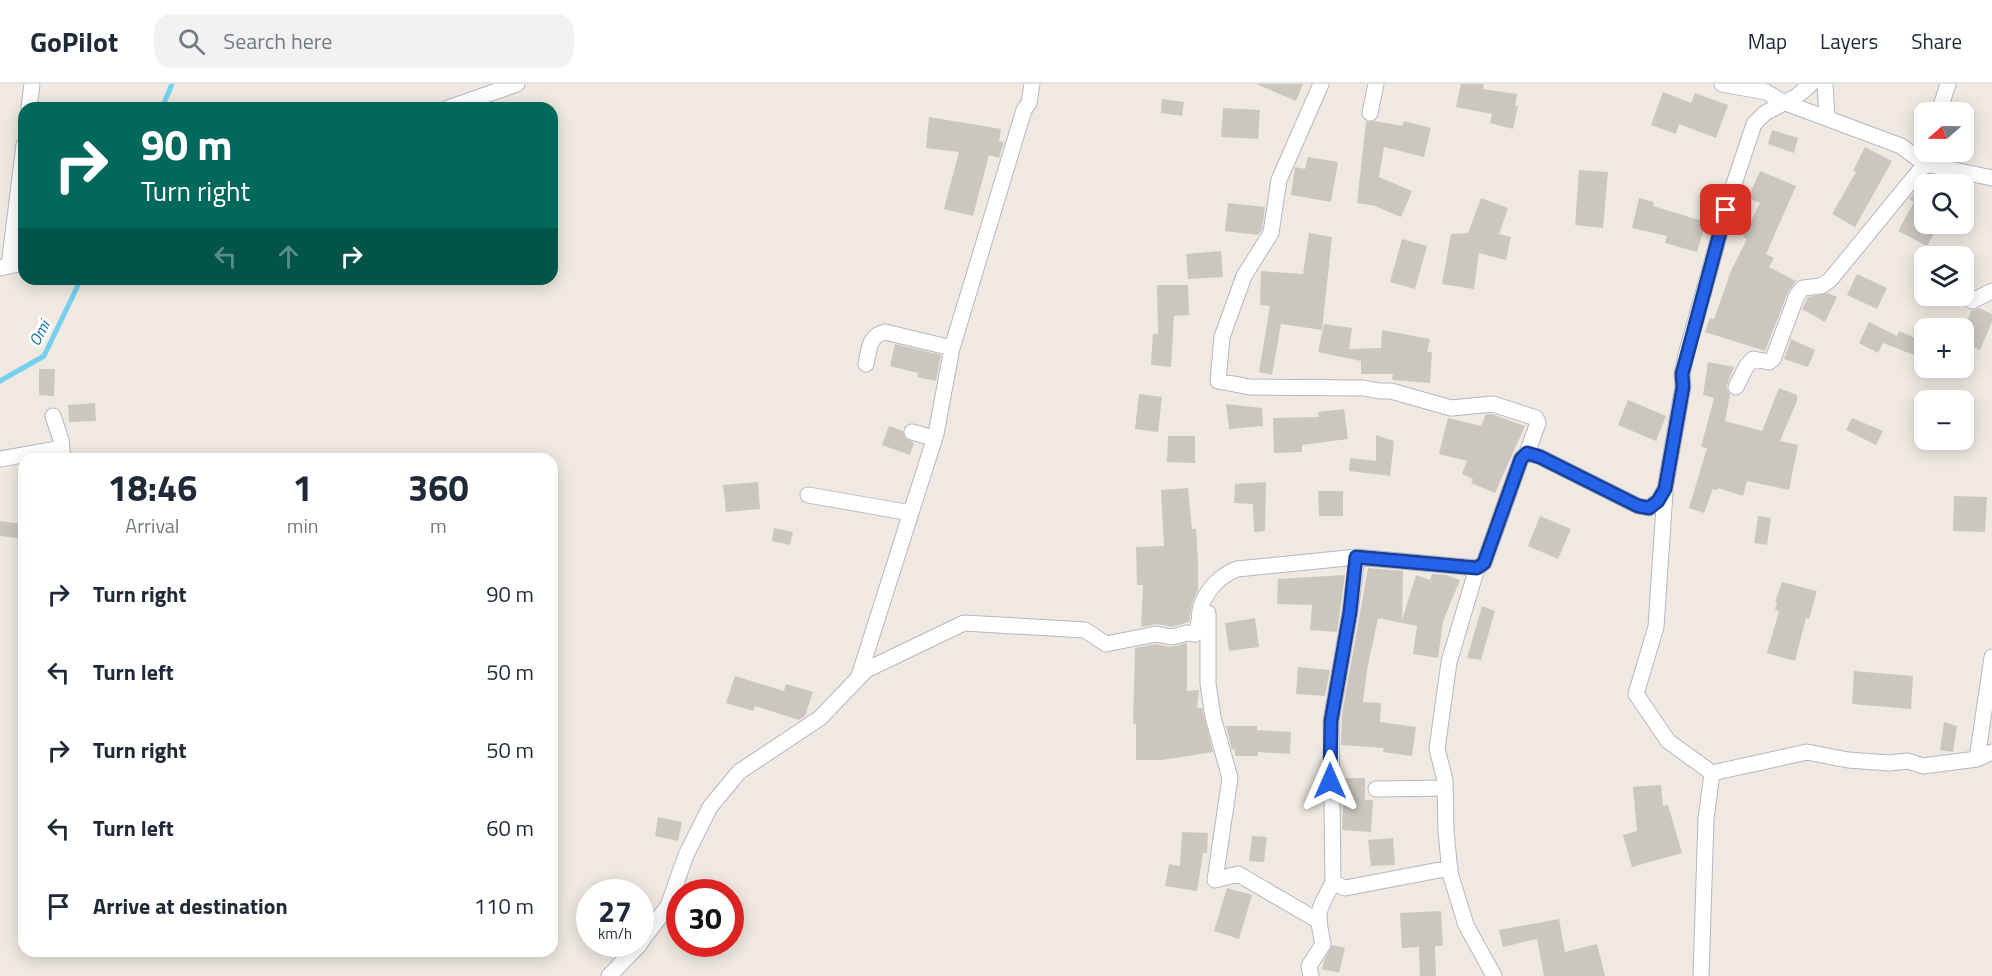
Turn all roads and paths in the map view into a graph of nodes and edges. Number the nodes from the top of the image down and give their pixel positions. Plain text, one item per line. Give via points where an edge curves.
1 (32, 84) edge
2 (517, 84) edge
3 (1032, 84) edge
4 (1321, 84) edge
5 (1376, 84) edge
6 (1722, 84) edge
7 (1811, 84) edge
8 (1825, 84) edge
9 (1948, 84) edge
10 (30, 102) edge
11 (465, 102) edge
12 (1783, 102) junction
13 (1942, 102) edge
14 (1370, 113) dead end
15 (1827, 118) junction
16 (1914, 152) edge
17 (1924, 162) edge
18 (1940, 162) edge
19 (1992, 178) edge
20 (18, 201) edge
21 (11, 266) edge
22 (1992, 291) edge
23 (1974, 300) edge
24 (952, 348) junction
25 (866, 364) dead end
26 (1736, 387) dead end
27 (53, 416) dead end
28 (912, 432) dead end
29 (936, 434) junction
30 (63, 453) edge
31 (1527, 453) junction
32 (18, 458) edge
33 (0, 459) edge
34 (1665, 489) junction
35 (808, 495) dead end
36 (911, 513) junction
37 (1356, 557) junction
38 (1477, 568) junction
39 (1208, 594) junction
40 (1992, 657) edge
41 (859, 676) junction
42 (1992, 752) edge
43 (1977, 759) junction
44 (1712, 773) junction
45 (1445, 788) junction
46 (1376, 789) dead end
47 (1449, 868) junction
48 (1333, 883) junction
49 (1317, 920) junction
50 (654, 924) edge
51 (627, 957) edge
52 (609, 976) edge
53 (1311, 976) edge
54 (1494, 976) edge
55 (1701, 976) edge

1 - 10 street
2 - 11 street
3 - 24 street
4 - 31 street via 1278,180 1270,233 1244,276 1222,337 1218,381 1250,387 1391,391 1451,408 1493,404 1536,418 1539,423
5 - 14 street
6 - 12 street via 1766,92
7 - 12 street
8 - 15 street
9 - 13 street
12 - 15 street
12 - 34 street via 1754,124 1732,190 1682,374
15 - 16 street
17 - 26 street via 1830,280 1821,286 1803,288 1797,295 1773,359 1753,359
18 - 19 street
20 - 21 street
22 - 23 street
24 - 25 street via 878,333 872,339
24 - 29 street
27 - 30 street
28 - 29 street via 930,437
29 - 36 street
31 - 34 street via 1638,506 1649,508
31 - 38 street via 1521,459 1484,563
32 - 33 street
34 - 44 street via 1656,627 1636,694 1668,741
35 - 36 street
36 - 41 street
37 - 38 street
37 - 39 street via 1237,569 1225,573
37 - 48 street via 1331,721
38 - 45 street via 1449,662 1437,749
39 - 41 street via 1195,634 1156,634 1106,644 1085,630 964,623
39 - 49 street via 1208,684 1230,778 1215,880 1238,874
40 - 43 street
41 - 50 street via 820,718 739,772 710,807 686,855 668,906
42 - 43 street
43 - 44 street via 1923,766 1908,761 1848,760 1807,753
44 - 55 street via 1706,819
45 - 46 street
45 - 47 street
47 - 48 street via 1345,888
47 - 54 street via 1466,925
48 - 49 street
49 - 53 street via 1323,944 1309,966
51 - 52 street

